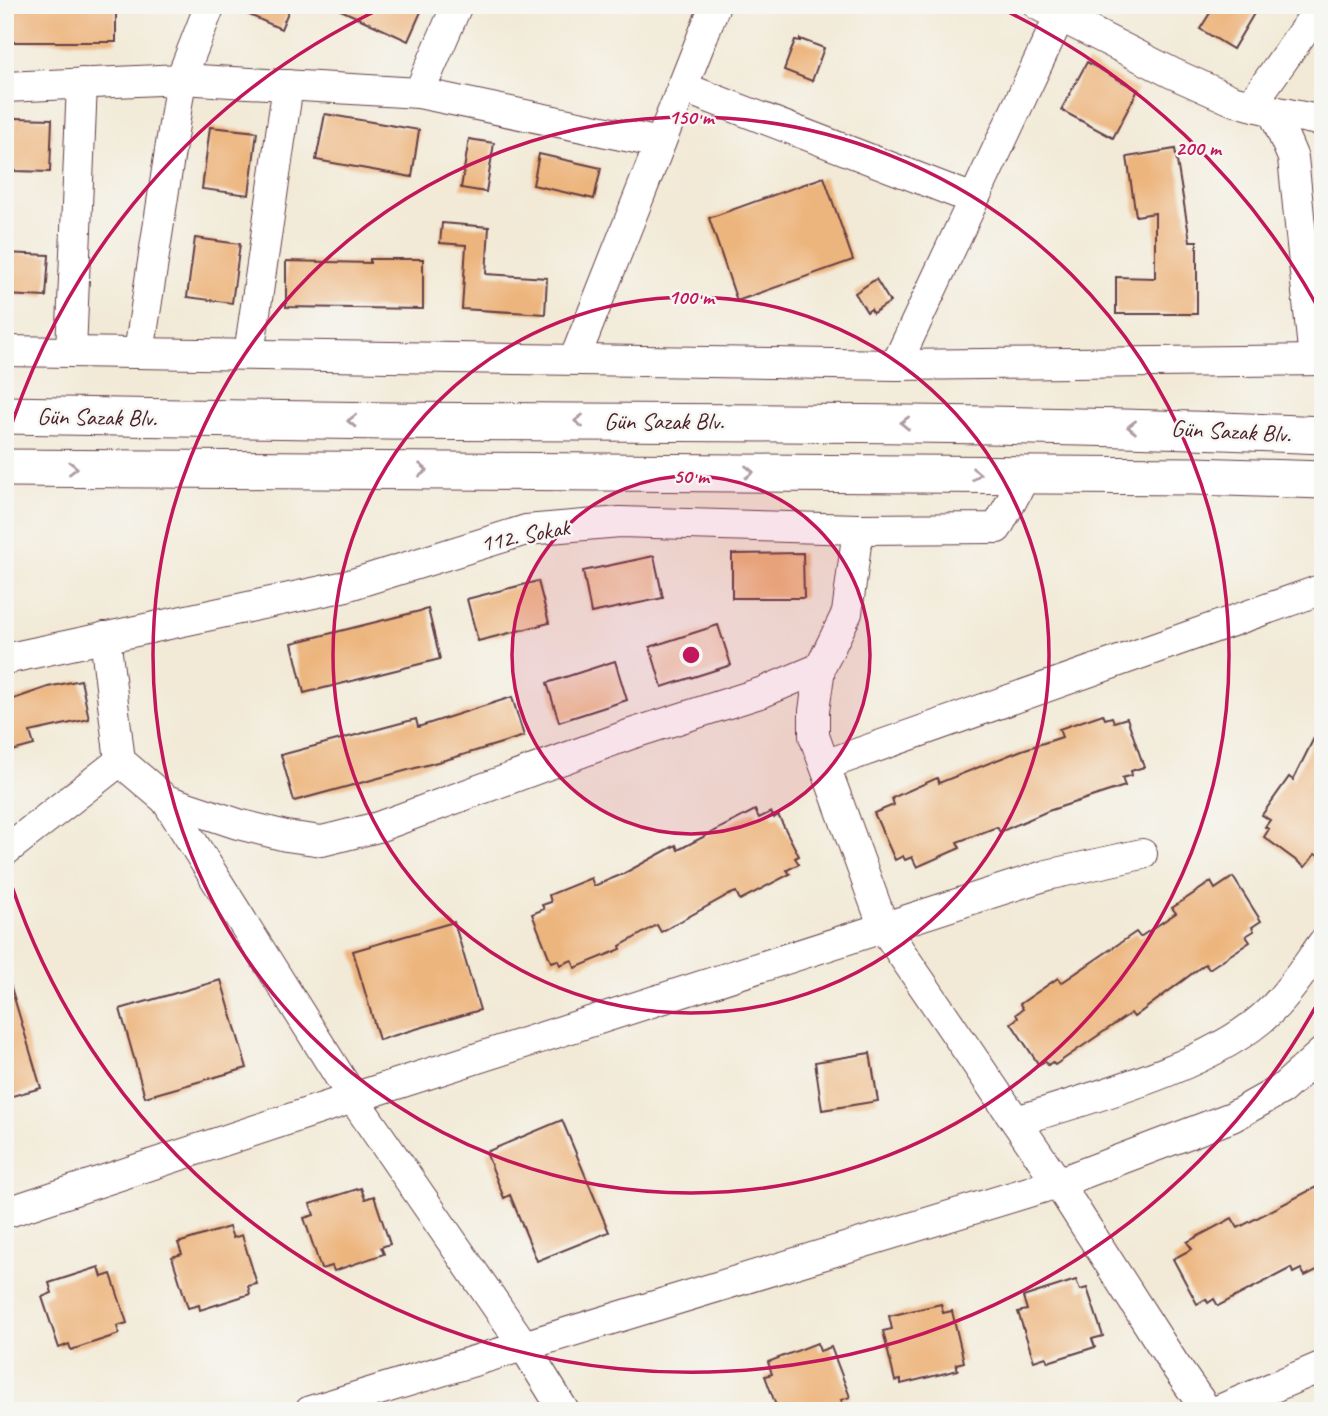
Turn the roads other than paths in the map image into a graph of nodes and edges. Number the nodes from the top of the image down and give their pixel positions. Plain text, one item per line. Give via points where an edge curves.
1 (210, 5) edge
2 (457, 5) edge
3 (715, 5) edge
4 (1322, 5) edge
5 (1054, 9) edge
6 (181, 79) junction
7 (82, 83) junction
8 (288, 85) junction
9 (5, 87) edge
10 (682, 87) junction
11 (419, 93) junction
12 (1262, 108) junction
13 (1323, 121) edge
14 (660, 143) junction
15 (973, 199) junction
16 (5, 351) edge
17 (71, 352) junction
18 (139, 353) junction
19 (249, 354) junction
20 (575, 358) junction
21 (1318, 360) edge
22 (896, 365) junction
23 (5, 415) edge
24 (1323, 435) edge
25 (5, 468) edge
26 (1026, 474) junction
27 (1323, 480) edge
28 (858, 529) junction
29 (1323, 589) edge
30 (105, 637) junction
31 (5, 659) edge
32 (820, 668) junction
33 (120, 761) junction
34 (825, 765) junction
35 (166, 800) junction
36 (5, 851) edge
37 (1142, 854) dead end
38 (884, 928) junction
39 (1323, 943) edge
40 (1323, 1052) edge
41 (353, 1098) junction
42 (1016, 1121) junction
43 (1058, 1183) junction
44 (5, 1213) edge
45 (524, 1346) junction
46 (1323, 1366) edge
47 (310, 1411) edge
48 (564, 1411) edge
49 (1207, 1411) edge
50 (1217, 1411) edge

1 - 6 street
2 - 11 street
3 - 10 street
4 - 12 street
5 - 12 street via 1172,73
5 - 15 street
6 - 7 street
6 - 8 street
6 - 18 street
7 - 9 street
7 - 17 street
8 - 11 street
8 - 19 street
10 - 14 street
10 - 15 street
11 - 14 street
12 - 13 street
12 - 21 street via 1293,158
14 - 20 street
15 - 22 street
16 - 17 street
17 - 18 street
18 - 19 street
19 - 20 street
20 - 22 street
21 - 22 street
24 -> 23 main road, Gün Sazak Blv. via 795,421
25 -> 26 main road, Gün Sazak Blv.
26 - 27 main road, Gün Sazak Blv.
26 - 28 street, 112. Sokak via 997,528
28 - 30 street, 112. Sokak via 620,522 526,530 346,586
28 - 32 street via 847,613
29 - 34 street
30 - 31 street, 112. Sokak
30 - 33 street
32 - 34 street via 814,736
32 - 35 street via 378,827 322,841 238,824
33 - 35 street
33 - 36 street
34 - 38 street
35 - 41 street
37 - 38 street via 1047,875
38 - 41 street
38 - 42 street
39 - 42 street via 1271,1011 1217,1048
40 - 43 street via 1282,1089 1232,1117
41 - 44 street
41 - 45 street
42 - 43 street
43 - 45 street
43 - 49 street
45 - 47 street
45 - 48 street
46 - 50 street

